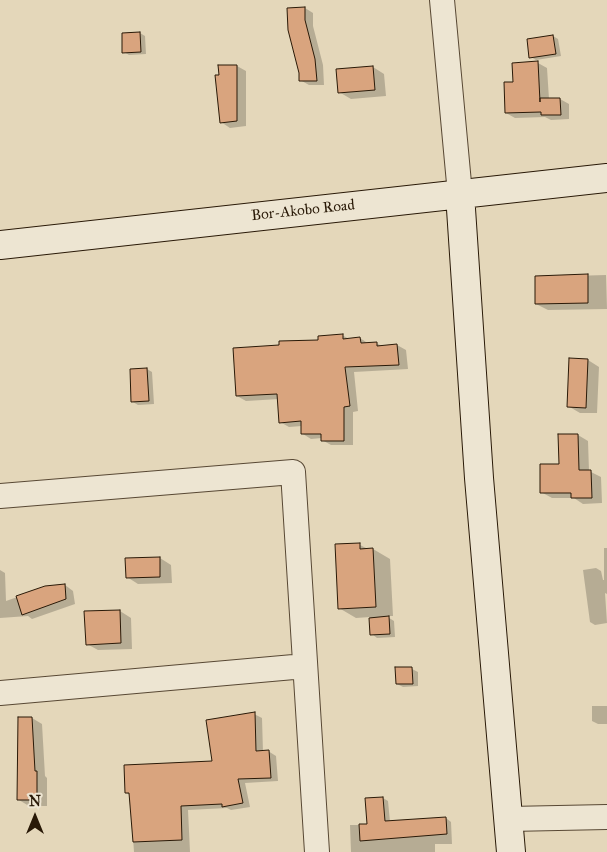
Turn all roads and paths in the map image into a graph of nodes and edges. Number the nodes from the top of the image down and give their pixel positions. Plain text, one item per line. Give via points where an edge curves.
1 (442, 0) edge
2 (607, 178) edge
3 (460, 194) junction
4 (0, 245) edge
5 (0, 496) edge
6 (305, 666) junction
7 (0, 693) edge
8 (607, 817) edge
9 (509, 819) junction
10 (317, 852) edge
11 (511, 852) edge

1 - 3 street
2 - 3 street, Bor-Akobo Road
3 - 4 street, Bor-Akobo Road
3 - 9 street via 480,488
5 - 6 street via 293,472
6 - 7 street
6 - 10 street
8 - 9 street
9 - 11 street

